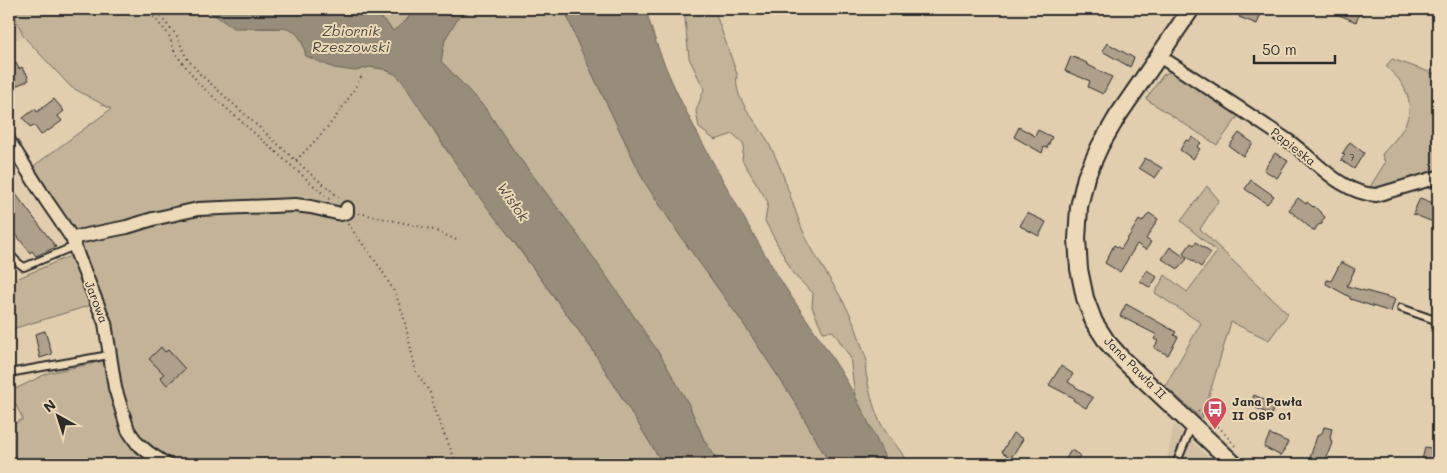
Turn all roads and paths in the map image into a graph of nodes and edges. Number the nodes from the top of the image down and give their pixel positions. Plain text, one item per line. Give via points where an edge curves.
1 (148, 9) edge
2 (154, 9) edge
3 (1191, 9) edge
4 (1160, 56) junction
5 (361, 77) dead end
6 (10, 144) edge
7 (296, 160) junction
8 (1438, 177) edge
9 (345, 211) junction
10 (459, 240) dead end
11 (73, 242) junction
12 (9, 253) edge
13 (1401, 308) dead end
14 (1438, 321) edge
15 (109, 355) junction
16 (9, 373) edge
17 (1192, 416) junction
18 (1236, 457) edge
19 (166, 464) edge
20 (457, 464) edge
21 (1177, 464) edge

1 - 9 path via 169,35 175,53 200,85 264,144
2 - 7 path via 177,36 186,56 200,74
3 - 4 street, Jana Pawła II
4 - 8 street, Papieska via 1300,150 1324,171 1365,195 1376,195
4 - 17 street, Jana Pawła II via 1117,117 1086,177 1079,207 1079,270 1094,322 1107,342 1124,361
5 - 7 path via 334,120
6 - 11 street, Jarowa
7 - 9 path via 345,202
9 - 10 path via 431,229
9 - 11 street via 294,205 198,209 176,212
9 - 20 path via 352,231 395,293 404,314 416,372 431,394 434,410
11 - 12 lane via 24,267
11 - 15 street, Jarowa via 105,323
13 - 14 lane
15 - 16 lane
15 - 19 street, Jarowa via 128,430 148,453
17 - 18 street, Jana Pawła II
17 - 18 path via 1199,411 1219,427 1235,444
17 - 21 lane

